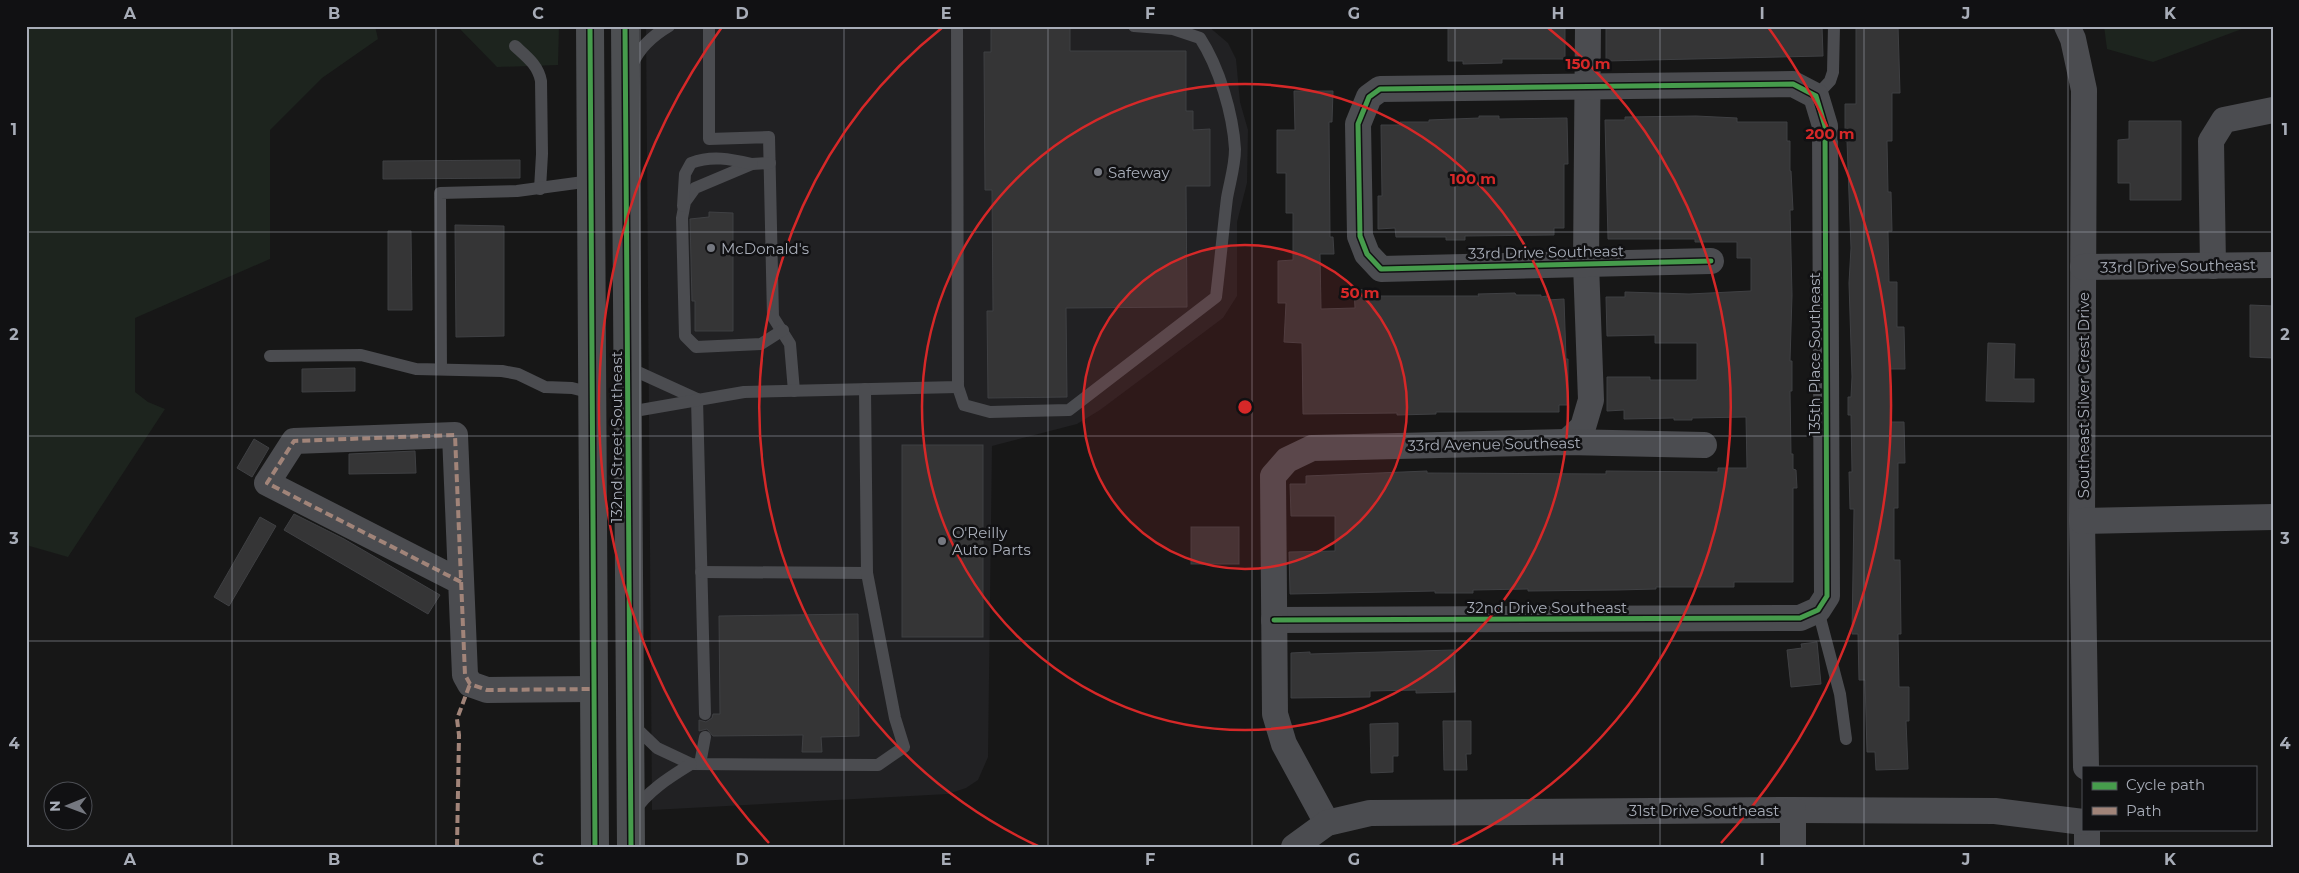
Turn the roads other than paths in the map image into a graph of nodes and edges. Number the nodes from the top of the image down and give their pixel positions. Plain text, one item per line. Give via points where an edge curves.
1 (590, 26) edge
2 (625, 26) edge
3 (669, 26) edge
4 (709, 26) edge
5 (957, 26) edge
6 (1134, 26) edge
7 (1588, 26) edge
8 (1834, 26) edge
9 (2067, 26) edge
10 (514, 46) dead end
11 (1589, 86) junction
12 (1816, 96) junction
13 (625, 100) junction
14 (2273, 110) edge
15 (770, 162) junction
16 (752, 164) junction
17 (540, 189) junction
18 (591, 190) junction
19 (682, 218) junction
20 (1711, 261) dead end
21 (1586, 264) junction
22 (2273, 265) edge
23 (2213, 266) junction
24 (2083, 267) junction
25 (782, 330) junction
26 (270, 356) dead end
27 (629, 368) junction
28 (441, 369) junction
29 (958, 387) junction
30 (865, 389) junction
31 (794, 391) junction
32 (592, 393) junction
33 (697, 399) junction
34 (629, 412) junction
35 (1567, 442) junction
36 (1704, 445) dead end
37 (2273, 517) edge
38 (2082, 521) junction
39 (629, 564) junction
40 (701, 572) junction
41 (867, 573) junction
42 (461, 582) junction
43 (1818, 610) junction
44 (1274, 620) junction
45 (594, 689) junction
46 (705, 714) dead end
47 (630, 722) junction
48 (705, 736) dead end
49 (1846, 739) dead end
50 (695, 764) junction
51 (2086, 766) edge
52 (1793, 810) junction
53 (631, 817) junction
54 (2082, 822) edge
55 (1327, 823) junction
56 (2087, 830) edge
57 (595, 847) edge
58 (613, 847) edge
59 (631, 847) edge
60 (1294, 847) edge
61 (1793, 847) edge
62 (2087, 847) edge

1 - 18 main road, 132nd Street Southeast
2 - 13 main road, 132nd Street Southeast
3 - 13 lane via 653,36 637,53 631,66
4 - 15 lane via 709,139 769,137
5 - 29 lane
6 - 29 lane via 1173,29 1200,38 1213,58 1225,95 1235,148 1216,297 1069,410 990,412 975,409 964,405
7 - 11 street
8 - 12 lane via 1833,72 1830,81
9 - 24 street, Southeast Silver Crest Drive via 2084,90
10 - 17 lane via 534,64 541,81
11 - 12 street via 1793,84
11 - 21 street
11 - 21 street, 33rd Drive Southeast via 1380,89 1369,97 1358,124 1360,236 1367,254 1381,269
12 - 43 street, 135th Place Southeast via 1825,126 1827,547 1827,596
13 - 27 main road, 132nd Street Southeast
14 - 23 street via 2224,120 2211,141
15 - 16 lane
15 - 25 lane via 773,318
16 - 19 lane via 695,188 685,202
16 - 19 lane via 724,158 705,158 691,163 685,174
17 - 18 lane
17 - 28 lane via 440,194
18 - 32 main road, 132nd Street Southeast
18 - 34 main road via 602,210 608,234 611,371
19 - 25 lane via 685,336 690,342 696,347 761,344
20 - 21 street, 33rd Drive Southeast
21 - 35 street via 1591,400 1583,427
22 - 23 street, 33rd Drive Southeast
23 - 24 street, 33rd Drive Southeast
24 - 38 street, Southeast Silver Crest Drive
25 - 31 lane via 790,344
26 - 28 lane via 361,355 416,369
27 - 33 lane
27 - 34 main road, 132nd Street Southeast
28 - 32 lane via 502,371 518,374 544,388 572,388
29 - 30 lane
30 - 31 lane
30 - 41 lane
31 - 33 lane via 744,392
32 - 39 main road via 609,412 611,543 614,553
32 - 45 main road, 132nd Street Southeast
33 - 34 lane
33 - 40 lane
34 - 39 main road, 132nd Street Southeast
35 - 36 street, 33rd Avenue Southeast
35 - 44 street, 33rd Avenue Southeast via 1312,448 1287,460 1273,476
37 - 38 street
38 - 51 street, Southeast Silver Crest Drive
39 - 47 main road, 132nd Street Southeast
40 - 41 lane
40 - 46 lane
41 - 50 lane via 895,718 904,747 878,765
42 - 42 street via 455,434 294,441 267,483
42 - 45 street via 465,675 470,684 487,690
43 - 44 street, 32nd Drive Southeast via 1800,618
43 - 49 lane via 1840,694
44 - 55 street via 1275,714 1284,744
45 - 57 main road, 132nd Street Southeast
45 - 58 main road via 606,707 612,728
47 - 50 lane via 657,748
47 - 53 main road, 132nd Street Southeast
48 - 50 lane
50 - 53 lane via 670,777 640,802
52 - 54 street, 31st Drive Southeast via 1995,811
52 - 55 street, 31st Drive Southeast via 1370,813
52 - 61 street
53 - 59 main road, 132nd Street Southeast
55 - 60 street
56 - 62 street

